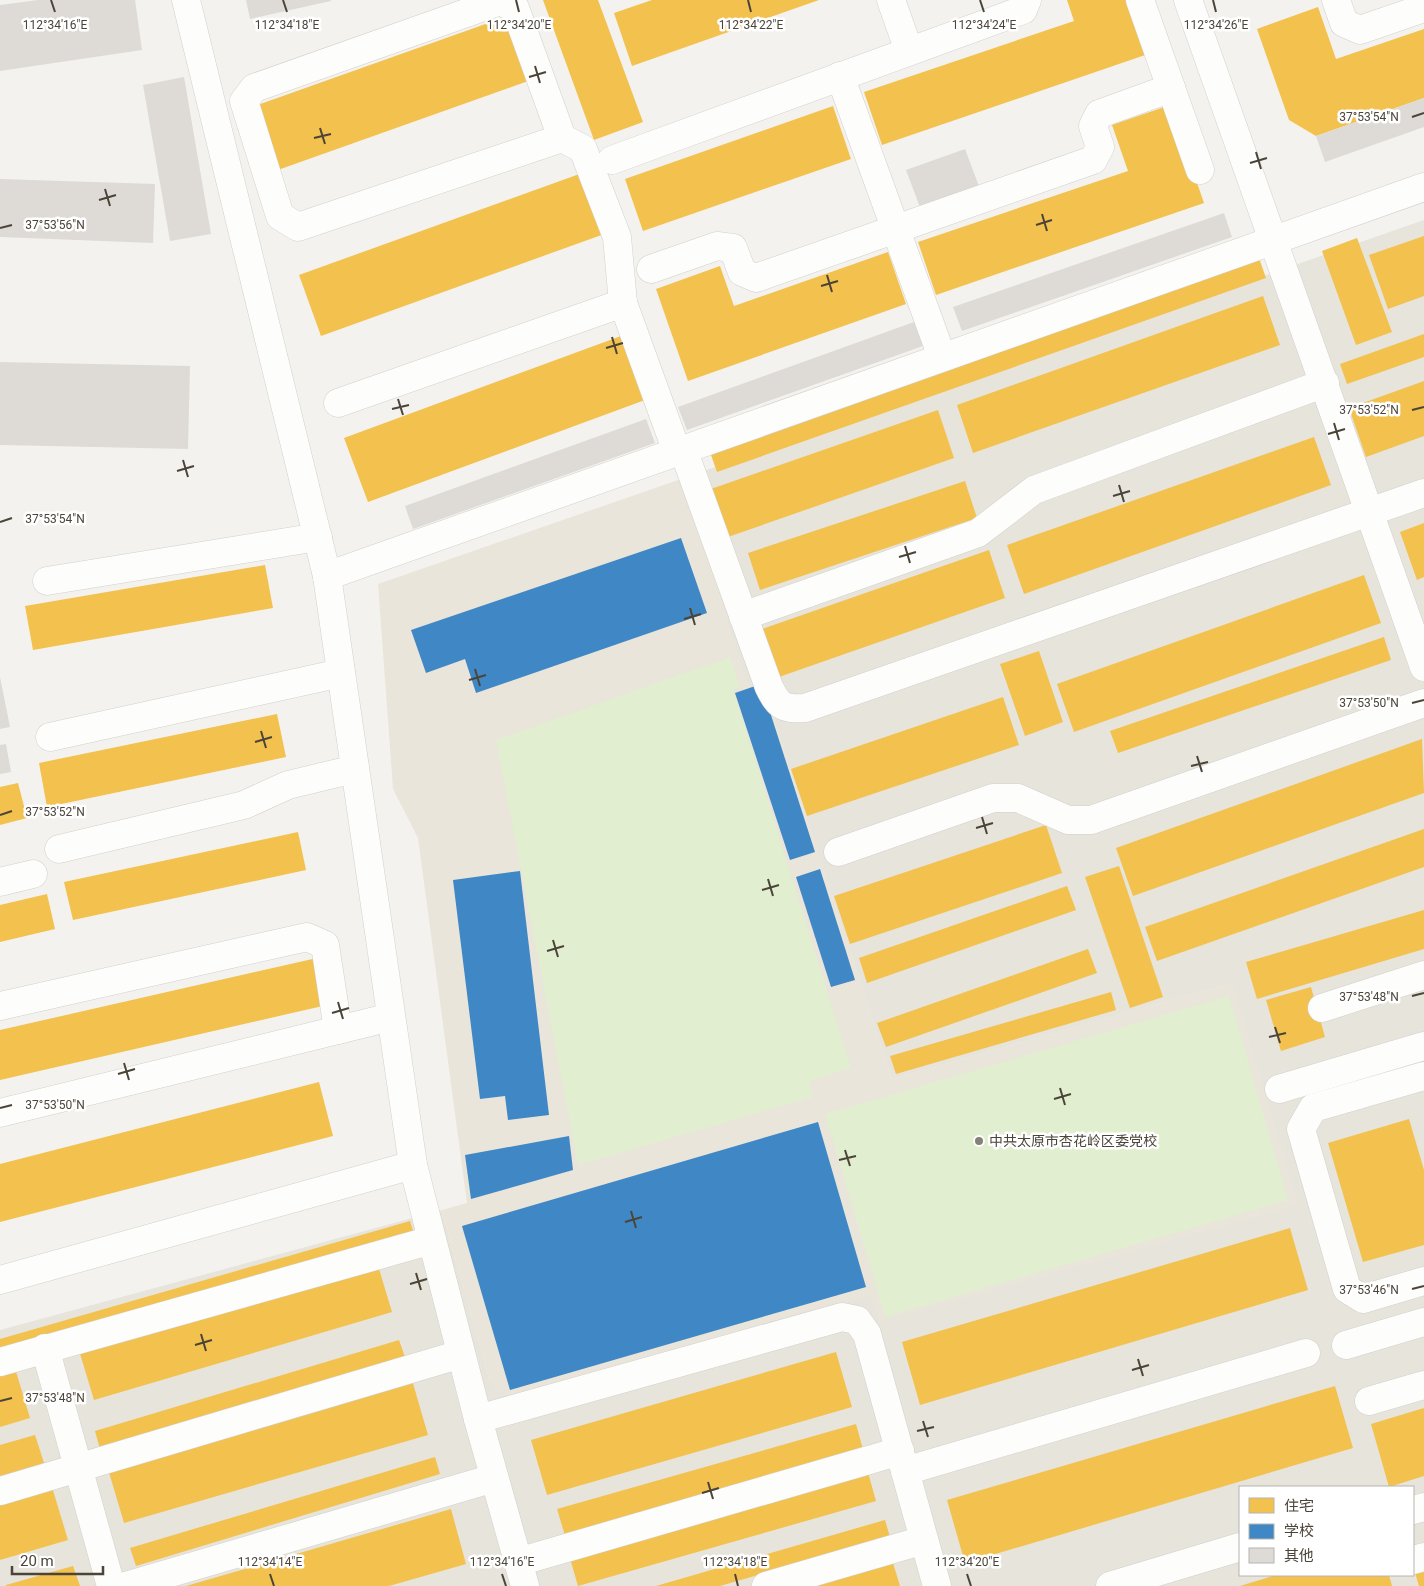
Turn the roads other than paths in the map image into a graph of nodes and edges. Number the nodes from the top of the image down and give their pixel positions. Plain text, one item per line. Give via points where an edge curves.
1 (186, 0) edge
2 (891, 0) edge
3 (1027, 0) edge
4 (1140, 0) edge
5 (1188, 0) edge
6 (1336, 0) edge
7 (1424, 8) edge
8 (909, 51) junction
9 (840, 76) junction
10 (1171, 88) junction
11 (562, 138) junction
12 (612, 160) dead end
13 (1200, 170) dead end
14 (1424, 187) edge
15 (895, 229) junction
16 (1274, 239) junction
17 (651, 269) dead end
18 (623, 303) junction
19 (942, 357) junction
20 (1324, 383) junction
21 (338, 403) dead end
22 (680, 451) junction
23 (1424, 493) edge
24 (1370, 512) junction
25 (318, 537) junction
26 (327, 576) junction
27 (47, 581) dead end
28 (743, 616) junction
29 (1424, 667) edge
30 (341, 673) junction
31 (1424, 703) edge
32 (50, 737) dead end
33 (355, 769) junction
34 (59, 849) dead end
35 (838, 852) dead end
36 (33, 874) dead end
37 (0, 882) edge
38 (1424, 974) edge
39 (0, 1006) edge
40 (1322, 1008) dead end
41 (391, 1017) junction
42 (338, 1030) junction
43 (1424, 1046) edge
44 (1424, 1076) edge
45 (1279, 1089) dead end
46 (0, 1113) edge
47 (413, 1165) junction
48 (432, 1240) junction
49 (0, 1280) edge
50 (1424, 1281) edge
51 (1424, 1322) edge
52 (1346, 1345) dead end
53 (45, 1348) junction
54 (1306, 1353) dead end
55 (461, 1354) junction
56 (0, 1362) edge
57 (1424, 1385) edge
58 (1369, 1401) dead end
59 (478, 1419) junction
60 (902, 1461) junction
61 (77, 1468) junction
62 (494, 1478) junction
63 (0, 1491) edge
64 (924, 1540) junction
65 (1239, 1547) edge
66 (522, 1574) edge
67 (111, 1586) edge
68 (126, 1586) edge
69 (766, 1586) edge
70 (937, 1586) edge
71 (1110, 1586) edge

1 - 25 street
2 - 8 street
3 - 8 street via 1023,10
4 - 10 street
5 - 16 street
6 - 7 street via 1344,23 1360,30
8 - 9 street
9 - 12 street
9 - 15 street
10 - 13 street
10 - 15 street via 1099,114 1093,126 1100,147 1093,160
11 - 11 street via 515,8 500,1 254,88 244,102 280,216 298,227
11 - 18 street via 583,150 617,237
14 - 16 street
15 - 17 street via 756,278 742,272 733,248 718,246
15 - 19 street
16 - 19 street
16 - 20 street
18 - 21 street
18 - 22 street
19 - 22 street
20 - 24 street
20 - 28 street via 1034,490 978,533
22 - 26 street
22 - 28 street
23 - 24 street
24 - 28 street via 805,708 788,709 777,702
24 - 29 street
25 - 26 street
25 - 27 street
26 - 30 street
30 - 32 street
30 - 33 street
31 - 35 street via 1091,820 1068,820 1018,798 993,798
33 - 34 street via 288,785 244,805
33 - 41 street
36 - 37 street
38 - 40 street
39 - 42 street via 307,937 325,945
41 - 42 street
41 - 47 street
42 - 46 street
43 - 45 street
44 - 50 street via 1313,1108 1300,1129 1346,1289 1363,1299
47 - 48 street
47 - 49 street
48 - 53 street
48 - 55 street
51 - 52 street
53 - 56 street
53 - 61 street
54 - 60 street
55 - 59 street
55 - 61 street
57 - 58 street
59 - 60 street via 842,1317 857,1320 867,1334
59 - 62 street
60 - 64 street
60 - 66 street
61 - 63 street
61 - 67 street
62 - 66 street
62 - 68 street
64 - 69 street
64 - 70 street
65 - 71 street

